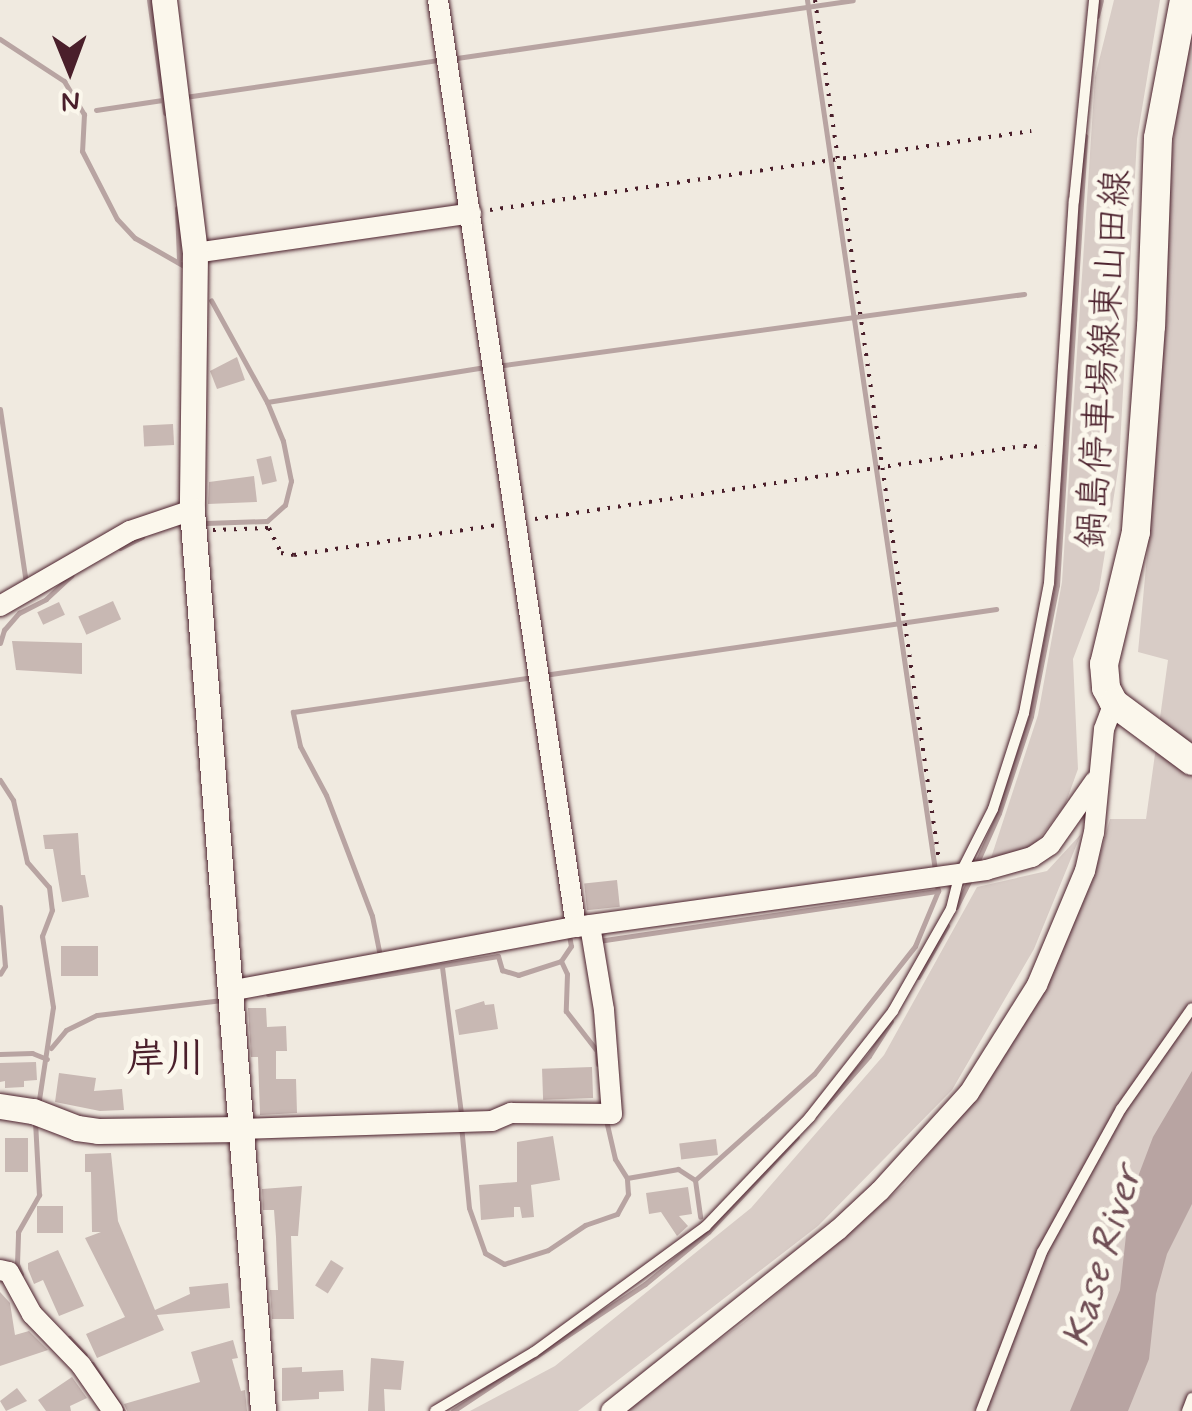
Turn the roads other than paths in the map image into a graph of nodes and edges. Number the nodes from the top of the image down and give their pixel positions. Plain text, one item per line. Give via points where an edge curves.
1 (164, 0) edge
2 (438, 0) edge
3 (1094, 0) edge
4 (1184, 0) edge
5 (464, 214) junction
6 (195, 253) junction
7 (193, 521) junction
8 (18, 597) edge
9 (1122, 708) junction
10 (1192, 761) edge
11 (1096, 781) junction
12 (944, 875) junction
13 (582, 933) junction
14 (230, 999) junction
15 (1192, 1008) edge
16 (0, 1106) edge
17 (240, 1129) junction
18 (0, 1270) edge
19 (1192, 1398) edge
20 (114, 1411) edge
21 (262, 1411) edge
22 (435, 1411) edge
23 (612, 1411) edge
24 (981, 1411) edge
25 (1186, 1411) edge

1 - 6 street
2 - 5 street
3 - 12 lane via 1049,583 1024,713 994,809
4 - 9 main road, 鍋島停車場線東山田線 via 1158,138 1136,532 1104,664 1106,688
5 - 6 street
5 - 13 street via 492,366 508,523
6 - 7 street
7 - 8 street via 130,531
7 - 14 street
9 - 10 main road
9 - 11 street via 1104,729
11 - 12 street via 1050,845 986,870
11 - 23 street via 1094,833 1070,912 1037,985 969,1094 838,1230
12 - 13 street
12 - 22 lane via 951,908 893,1010 810,1117 706,1226 534,1352
13 - 14 street via 382,962
13 - 17 street via 606,1114
14 - 17 street
15 - 24 lane via 1121,1109 1042,1252
16 - 17 street via 77,1128
17 - 21 street
18 - 20 street via 10,1272 32,1314 82,1365
19 - 25 lane

